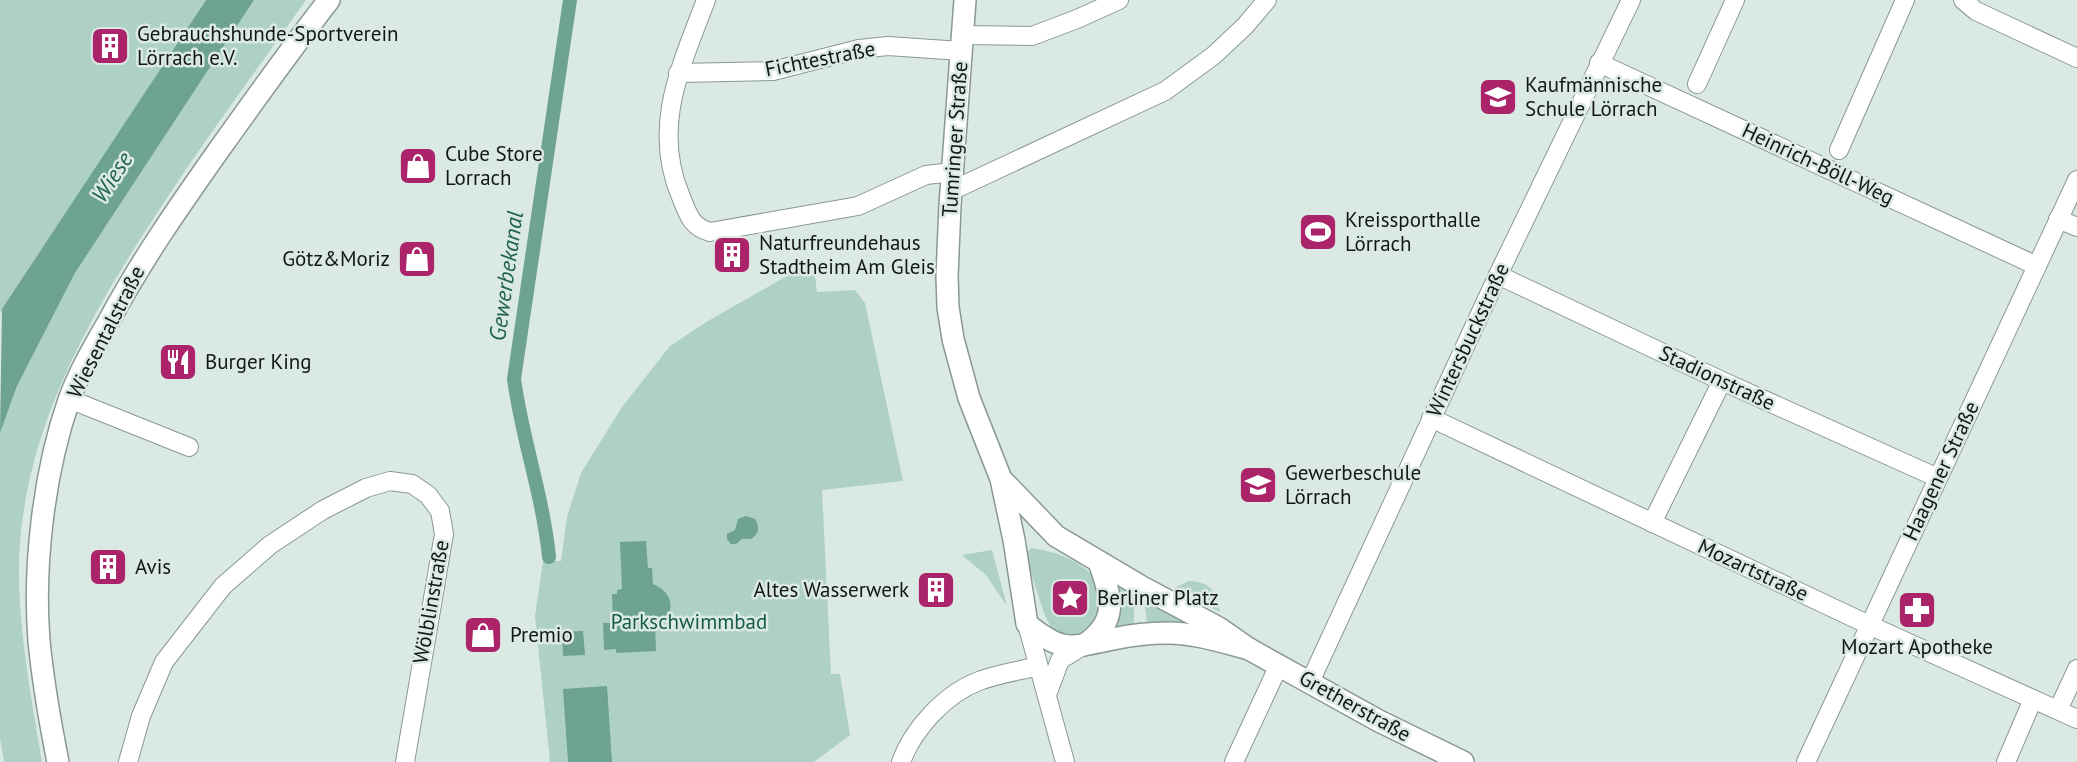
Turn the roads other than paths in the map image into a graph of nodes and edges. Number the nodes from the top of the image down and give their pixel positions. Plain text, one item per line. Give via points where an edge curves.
1 (329, 0) edge
2 (706, 0) edge
3 (965, 0) edge
4 (1119, 0) edge
5 (1267, 0) edge
6 (1631, 0) edge
7 (1735, 0) edge
8 (1905, 0) edge
9 (1964, 0) edge
10 (962, 43) junction
11 (2077, 58) edge
12 (1599, 63) junction
13 (678, 73) junction
14 (1697, 84) dead end
15 (1839, 150) dead end
16 (2077, 180) edge
17 (952, 181) junction
18 (2058, 219) junction
19 (2077, 227) edge
20 (2037, 266) junction
21 (1498, 275) junction
22 (1722, 381) junction
23 (69, 400) junction
24 (1432, 418) junction
25 (189, 447) dead end
26 (1938, 478) junction
27 (1001, 479) junction
28 (1652, 523) junction
29 (1056, 536) junction
30 (1014, 540) junction
31 (1099, 562) junction
32 (1027, 624) junction
33 (1869, 625) junction
34 (1080, 647) junction
35 (1249, 649) junction
36 (1279, 665) junction
37 (1038, 666) junction
38 (2077, 669) edge
39 (1310, 681) junction
40 (1048, 692) junction
41 (2033, 699) junction
42 (2059, 710) junction
43 (2077, 719) edge
44 (58, 762) edge
45 (128, 762) edge
46 (405, 762) edge
47 (901, 762) edge
48 (1065, 762) edge
49 (1234, 762) edge
50 (1463, 762) edge
51 (1806, 762) edge
52 (2006, 762) edge

1 - 23 main road, Wiesentalstraße via 153,244
2 - 13 street
3 - 10 main road, Tumringer Straße
4 - 10 street, Fichtestraße via 1032,36
5 - 17 street via 1213,56 1165,91
6 - 12 street, Wintersbuckstraße
7 - 14 street
8 - 15 street
9 - 11 street via 1976,12
10 - 13 street, Fichtestraße via 859,49 773,71
10 - 17 main road, Tumringer Straße
12 - 20 street, Heinrich-Böll-Weg
12 - 21 street, Wintersbuckstraße
13 - 17 street via 667,120 671,175 697,228 710,232 858,206 926,174
16 - 18 street, Haagener Straße
17 - 27 main road, Tumringer Straße via 947,276 953,338 976,420
18 - 19 street
18 - 20 street, Haagener Straße
20 - 26 street, Haagener Straße
21 - 22 street, Stadionstraße
21 - 24 street, Wintersbuckstraße
22 - 26 street, Stadionstraße
22 - 28 street
23 - 25 street
23 - 44 main road, Wiesentalstraße via 45,508 38,584 40,653
24 - 28 street, Mozartstraße
24 - 39 street, Wintersbuckstraße
26 - 33 street, Haagener Straße
27 - 29 main road, Tumringer Straße
27 - 30 main road, Tumringer Straße
28 - 33 street, Mozartstraße
29 - 30 main road
29 - 31 main road, Gretherstraße
30 - 32 main road, Tumringer Straße
31 - 34 main road via 1110,592 1108,619 1103,629
31 - 35 main road, Gretherstraße
32 - 34 main road via 1055,643
32 - 37 street, Tumringer Straße
33 - 41 street, Mozartstraße
33 - 51 street, Haagener Straße
34 - 35 main road, Gretherstraße via 1115,638 1171,633
34 - 40 street via 1060,660
35 - 36 main road, Gretherstraße
36 - 39 main road, Gretherstraße
36 - 49 street
37 - 40 street, Tumringer Straße
37 - 47 street via 977,682 957,694 908,743
38 - 42 street
39 - 50 main road, Gretherstraße
40 - 48 street, Tumringer Straße
41 - 42 street, Mozartstraße
41 - 52 street
42 - 43 street, Mozartstraße
45 - 46 street, Wölblinstraße via 164,662 223,586 270,545 323,510 382,482 398,481 418,486 437,506 444,541

